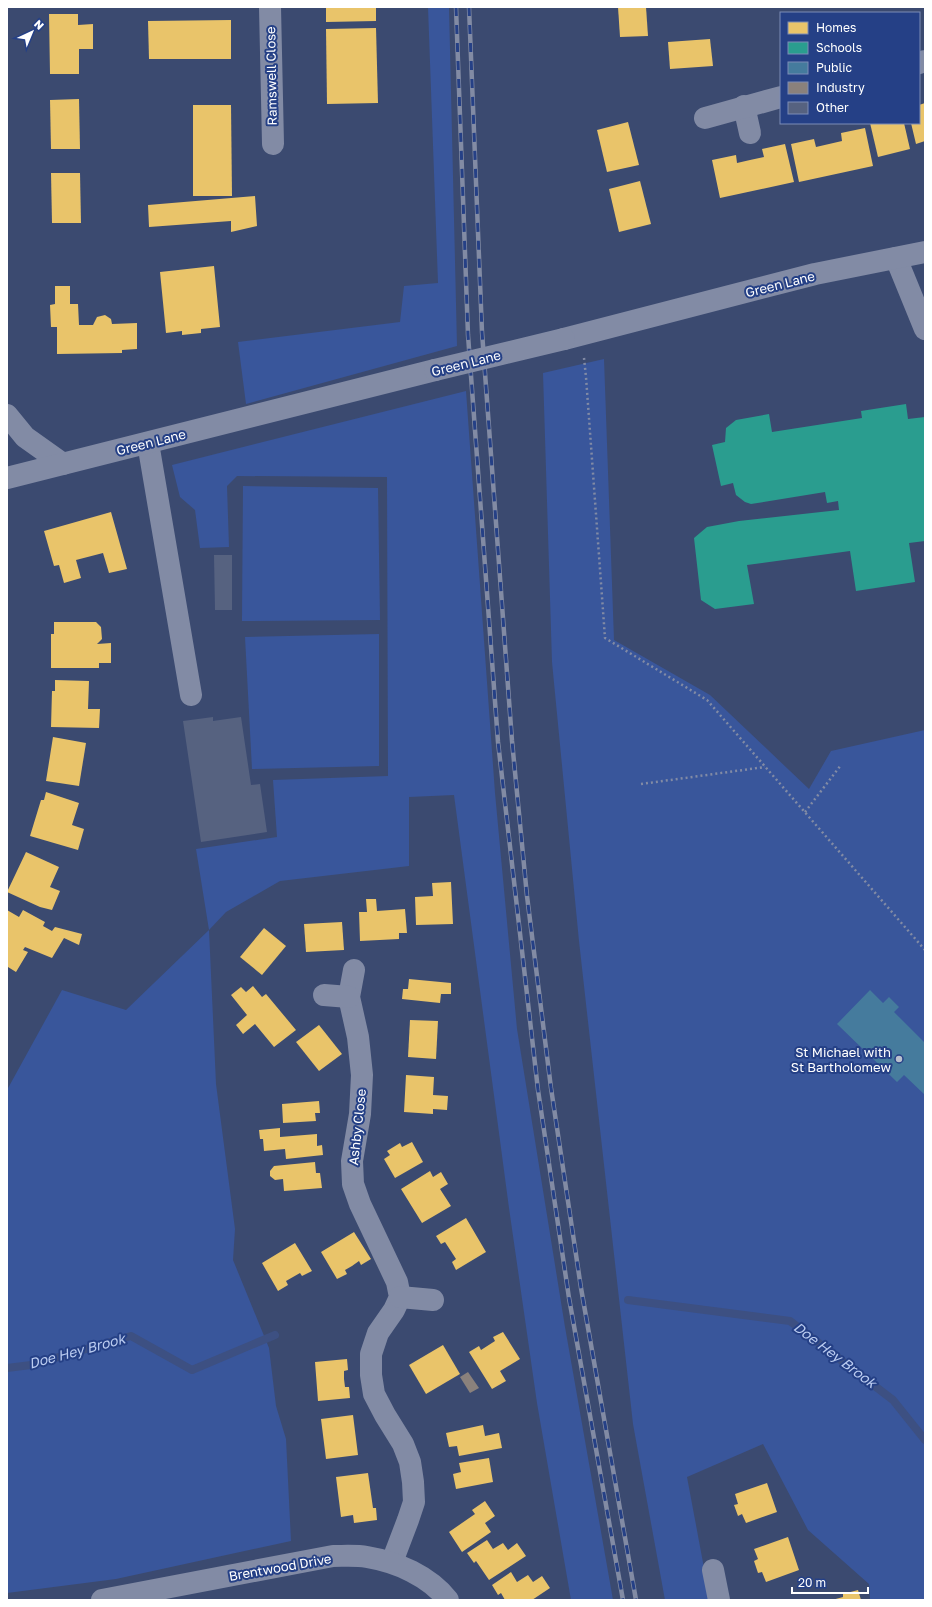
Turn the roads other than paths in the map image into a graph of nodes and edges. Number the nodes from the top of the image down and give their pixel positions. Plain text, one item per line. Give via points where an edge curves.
1 (270, 7) edge
2 (780, 97) edge
3 (744, 106) junction
4 (705, 118) dead end
5 (750, 133) dead end
6 (273, 144) dead end
7 (925, 252) edge
8 (896, 258) junction
9 (925, 329) edge
10 (7, 416) edge
11 (148, 443) junction
12 (63, 464) junction
13 (7, 478) edge
14 (191, 695) dead end
15 (354, 970) dead end
16 (324, 995) dead end
17 (349, 997) junction
18 (400, 1297) junction
19 (432, 1300) dead end
20 (392, 1562) junction
21 (713, 1570) dead end
22 (102, 1600) edge
23 (448, 1600) edge
24 (719, 1600) edge

1 - 6 street, Ramswell Close
2 - 3 street
3 - 4 street
3 - 5 street
7 - 8 street, Green Lane
8 - 9 street
8 - 11 street, Green Lane, bridge via 816,274
10 - 12 street via 25,437
11 - 12 street, Green Lane
11 - 14 street
12 - 13 street, Green Lane
15 - 17 street, Ashby Close
16 - 17 street
17 - 18 street, Ashby Close via 358,1037 362,1075 360,1114 352,1161 353,1184 397,1282
18 - 19 street
18 - 20 street via 378,1333 371,1354 370,1375 374,1394 410,1462 413,1482 414,1502
20 - 22 street, Brentwood Drive via 365,1557 333,1556
20 - 23 street, Brentwood Drive via 426,1579
21 - 24 street

